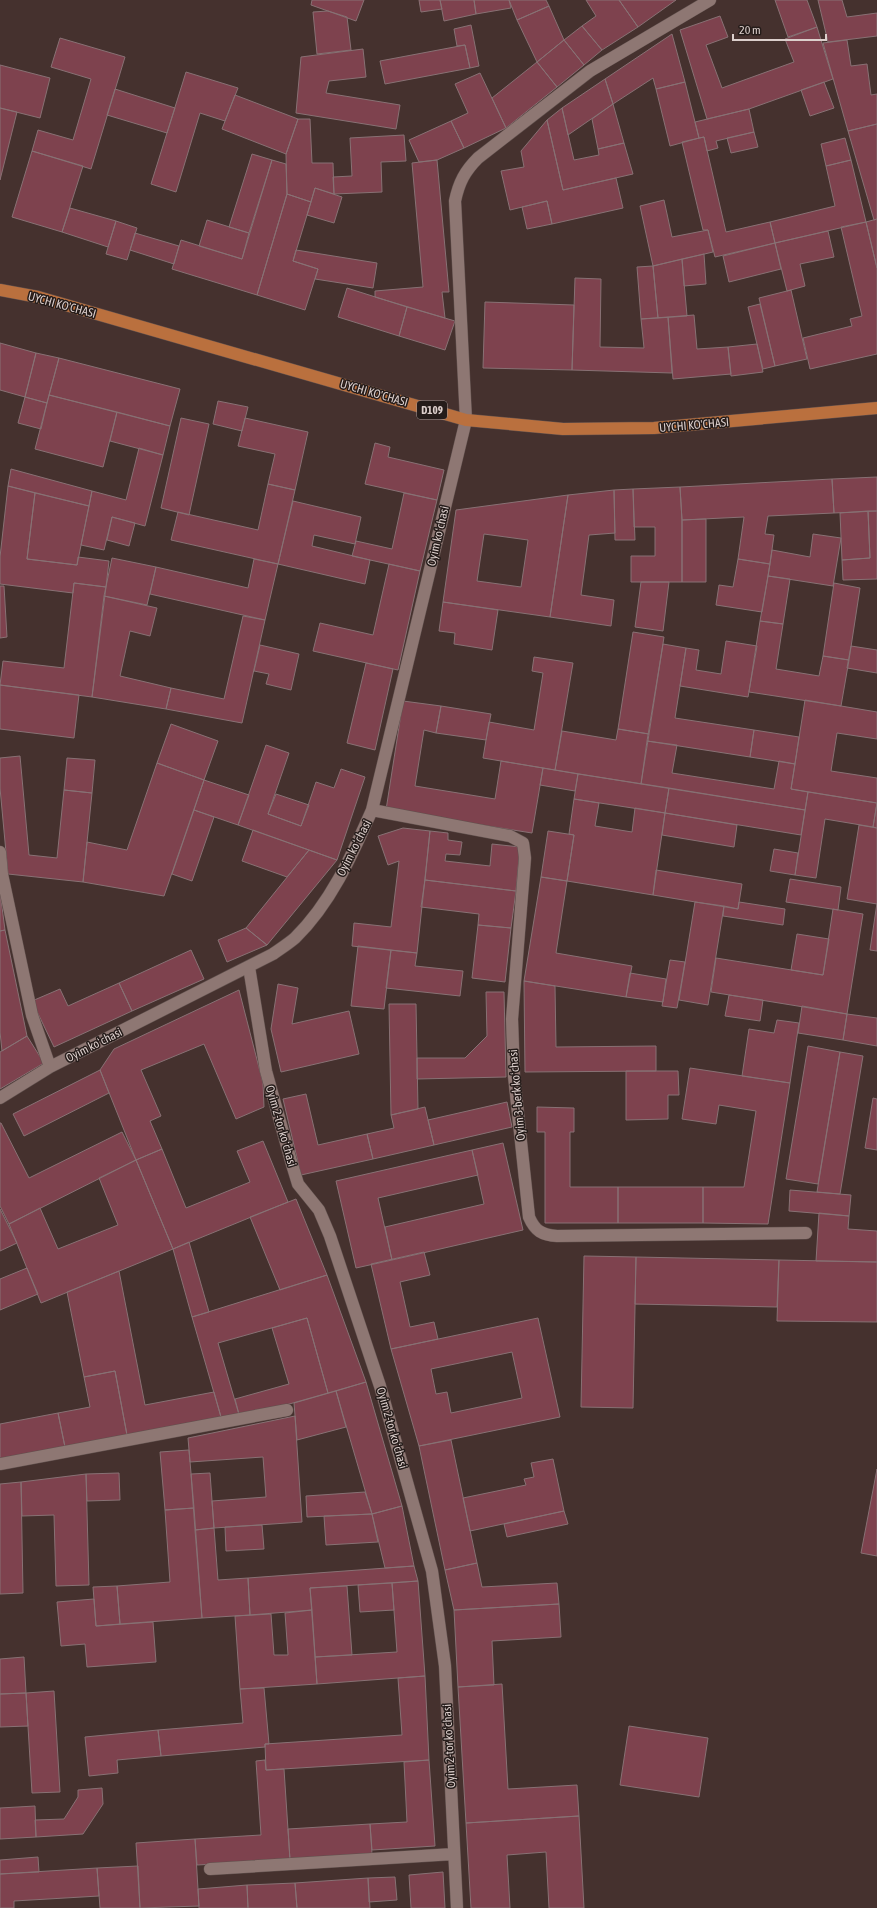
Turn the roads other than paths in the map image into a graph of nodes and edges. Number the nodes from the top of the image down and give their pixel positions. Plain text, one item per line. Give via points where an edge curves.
1 (710, 0) edge
2 (0, 290) edge
3 (877, 408) edge
4 (466, 420) junction
5 (372, 810) junction
6 (0, 852) edge
7 (250, 967) junction
8 (50, 1067) junction
9 (0, 1098) edge
10 (806, 1233) dead end
11 (287, 1410) dead end
12 (0, 1464) edge
13 (454, 1854) junction
14 (210, 1869) dead end
15 (457, 1908) edge

1 - 4 street, Oyim koʻchasi via 590,71 478,158 462,178 455,201
2 - 4 main road, UYCHI KO'CHASI / D109 via 38,297
3 - 4 main road, UYCHI KO'CHASI / D109 via 654,428 563,429
4 - 5 street, Oyim koʻchasi
5 - 7 street, Oyim koʻchasi via 353,853 326,901 311,921 294,939
5 - 10 street, Oyim 3-berk koʻchasi via 510,836 523,842 525,858 512,1020 514,1076 529,1217 538,1232 557,1236
6 - 8 street via 2,874 32,1015
7 - 8 street, Oyim koʻchasi
7 - 13 street, Oyim 2-tor koʻchasi via 266,1071 291,1161 298,1184 319,1210 330,1236 380,1386 432,1571 445,1666
8 - 9 street, Oyim koʻchasi
11 - 12 street
13 - 14 street
13 - 15 street, Oyim 2-tor koʻchasi

